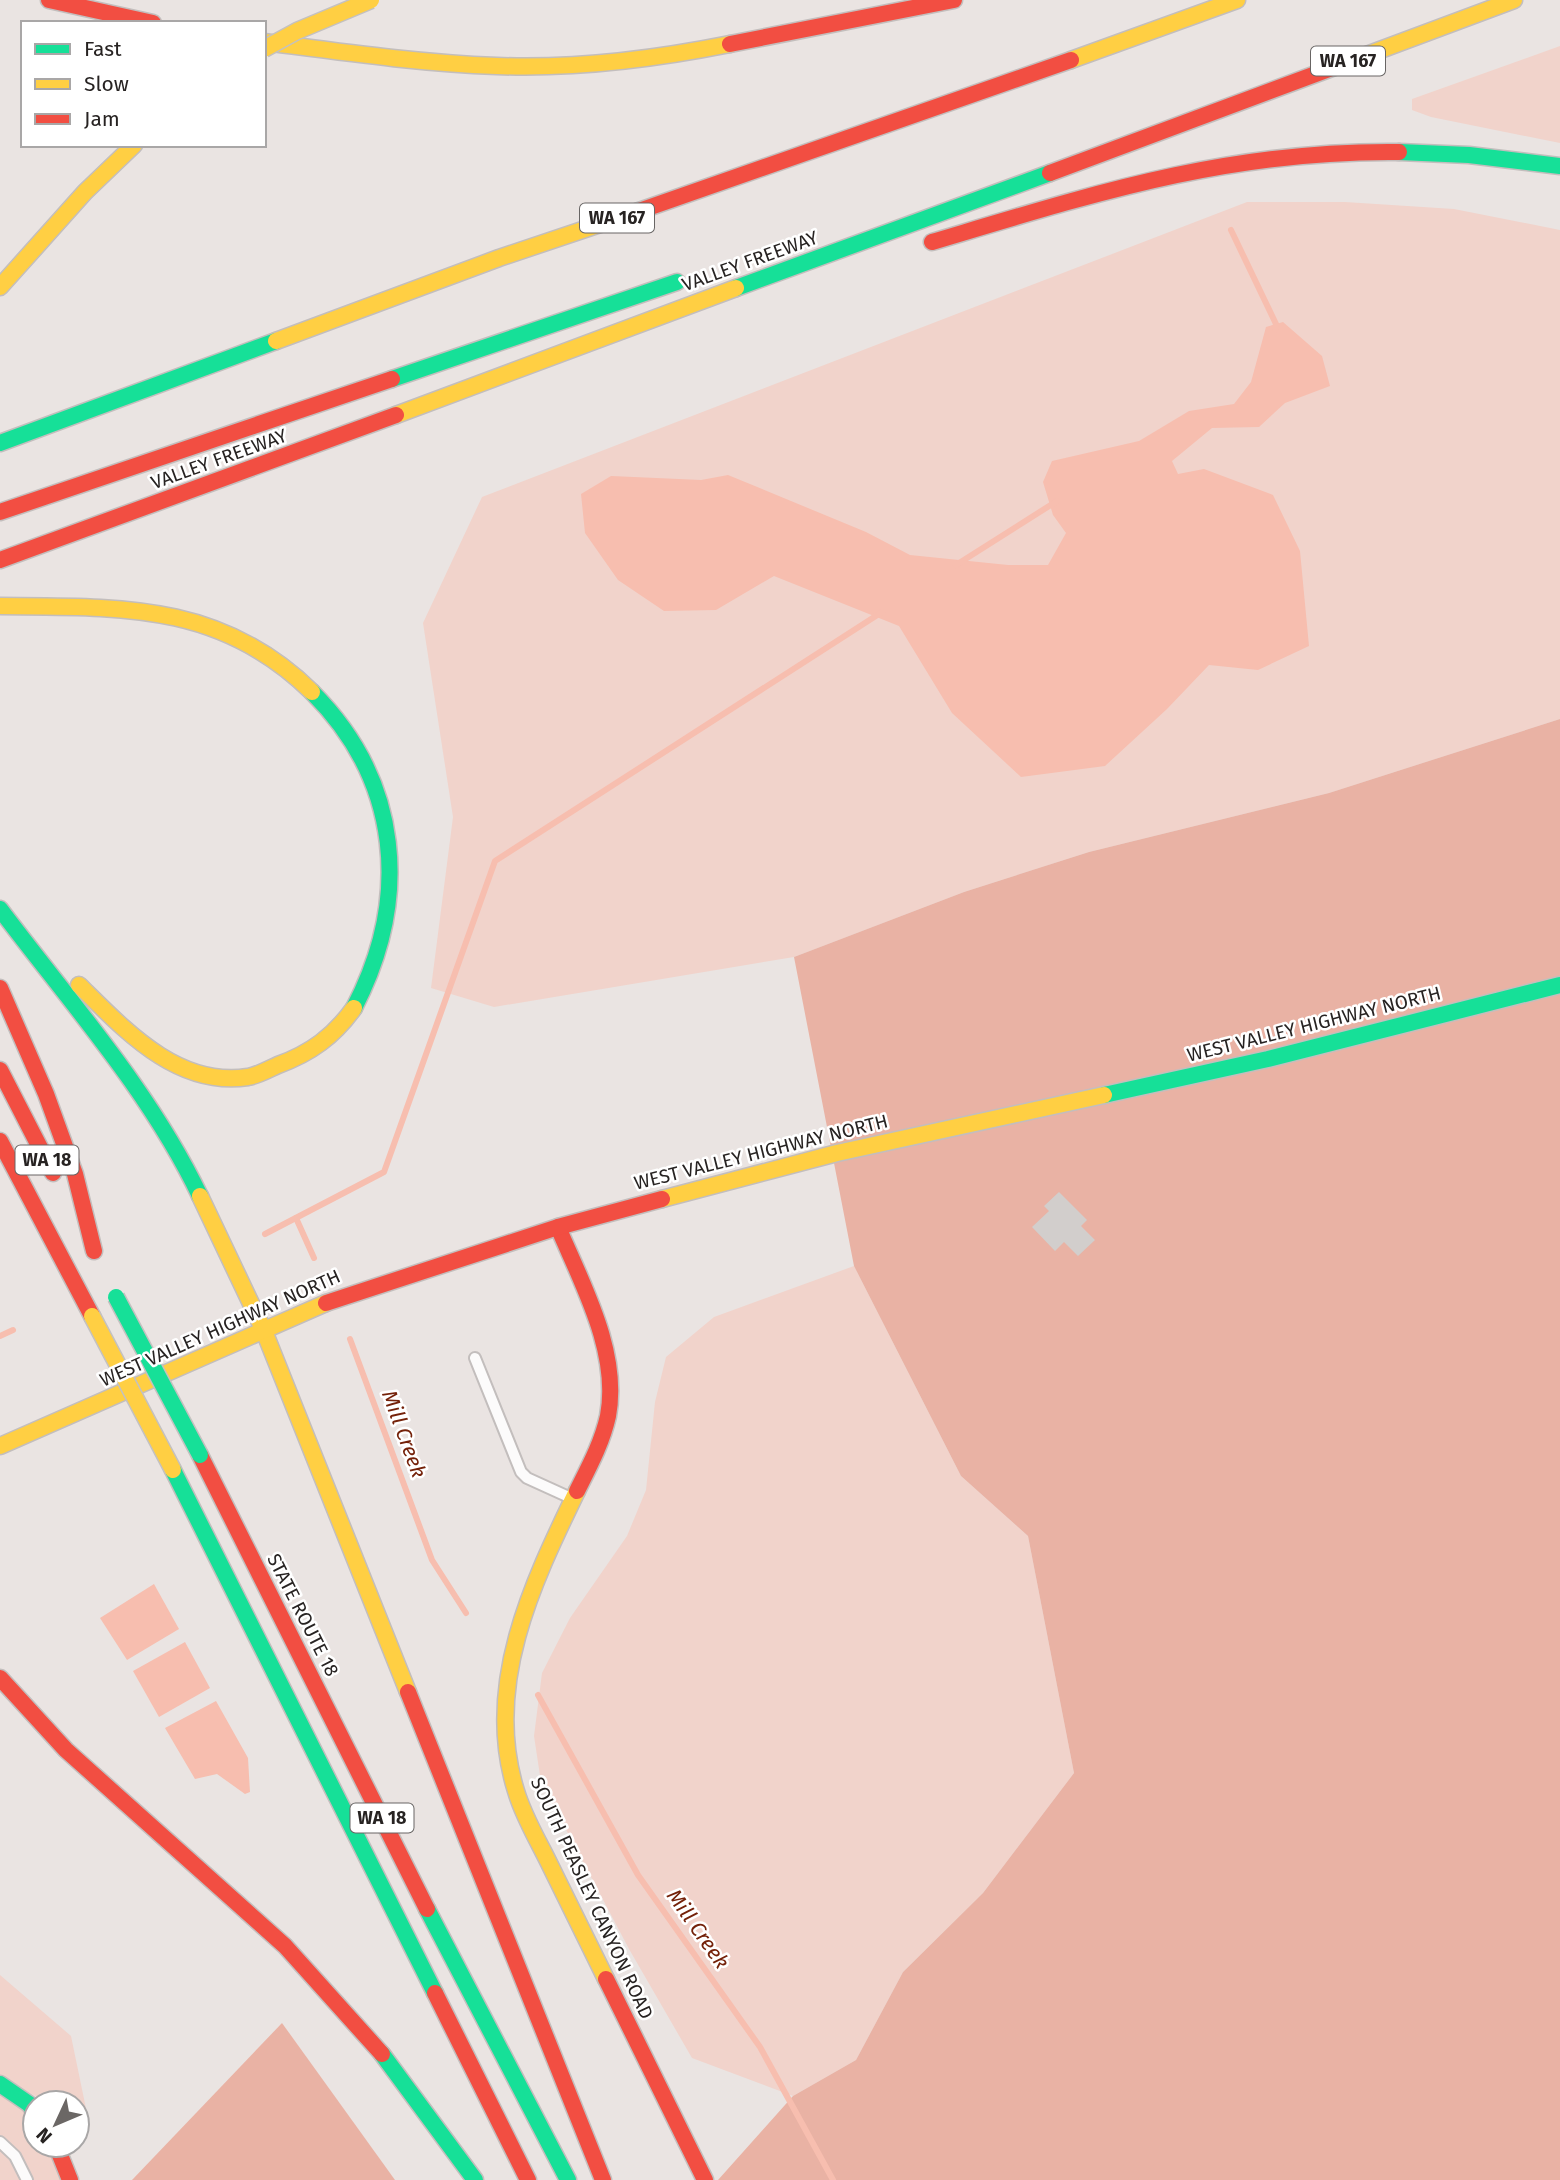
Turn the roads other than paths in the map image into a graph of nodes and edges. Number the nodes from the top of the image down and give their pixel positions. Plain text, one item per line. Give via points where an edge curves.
1 (49, 0) edge
2 (371, 0) edge
3 (954, 0) edge
4 (1237, 0) edge
5 (1514, 0) edge
6 (144, 21) edge
7 (266, 42) edge
8 (266, 48) edge
9 (1181, 122) junction
10 (1098, 137) dead end
11 (132, 147) edge
12 (1560, 166) edge
13 (922, 245) dead end
14 (688, 278) dead end
15 (0, 287) edge
16 (785, 288) dead end
17 (508, 371) junction
18 (0, 443) edge
19 (0, 512) edge
20 (0, 560) edge
21 (0, 606) edge
22 (0, 909) edge
23 (14, 926) junction
24 (1560, 985) edge
25 (0, 988) edge
26 (0, 1070) edge
27 (0, 1141) edge
28 (25, 1227) dead end
29 (558, 1227) junction
30 (113, 1291) dead end
31 (93, 1316) junction
32 (264, 1331) junction
33 (475, 1358) dead end
34 (0, 1446) edge
35 (573, 1499) junction
36 (0, 1678) edge
37 (0, 2084) edge
38 (21, 2098) edge
39 (0, 2142) edge
40 (62, 2159) edge
41 (27, 2180) edge
42 (70, 2180) edge
43 (475, 2180) edge
44 (528, 2180) edge
45 (568, 2180) edge
46 (603, 2180) edge
47 (705, 2180) edge

1 - 6 main road
2 - 8 main road, bridge
3 - 7 main road via 681,54 590,63 500,66 392,59
4 - 18 main road, WA 167 via 499,258
5 - 9 main road, VALLEY FREEWAY / WA 167
9 - 10 main road via 1125,128
9 - 17 main road, VALLEY FREEWAY / WA 167
11 - 15 main road
12 - 13 main road via 1481,156 1370,151 1245,160 1127,186
14 - 19 main road
16 - 17 main road
17 - 20 main road, VALLEY FREEWAY / WA 167
21 - 23 main road via 136,611 235,636 305,686 359,753 388,828 390,868 382,932 363,993 342,1025 296,1059 249,1077 179,1067 140,1041
22 - 23 main road
23 - 32 main road via 182,1158
24 - 29 main road, WEST VALLEY HIGHWAY NORTH via 1268,1059 837,1153
25 - 26 main road, WA 18 via 71,1163 96,1256
27 - 31 main road, WA 18
28 - 31 main road
29 - 32 main road, WEST VALLEY HIGHWAY NORTH via 340,1297
29 - 35 main road, SOUTH PEASLEY CANYON ROAD via 601,1335 610,1390 598,1450
30 - 45 main road, STATE ROUTE 18 / WA 18, bridge
31 - 44 main road, WA 18, bridge
32 - 34 main road, WEST VALLEY HIGHWAY NORTH
32 - 46 main road
33 - 35 lane via 521,1472
35 - 47 main road, SOUTH PEASLEY CANYON ROAD via 521,1618 508,1667 505,1720 515,1788
36 - 43 main road via 82,1768 285,1945 402,2079
37 - 38 main road
39 - 41 lane via 15,2156
40 - 42 main road

